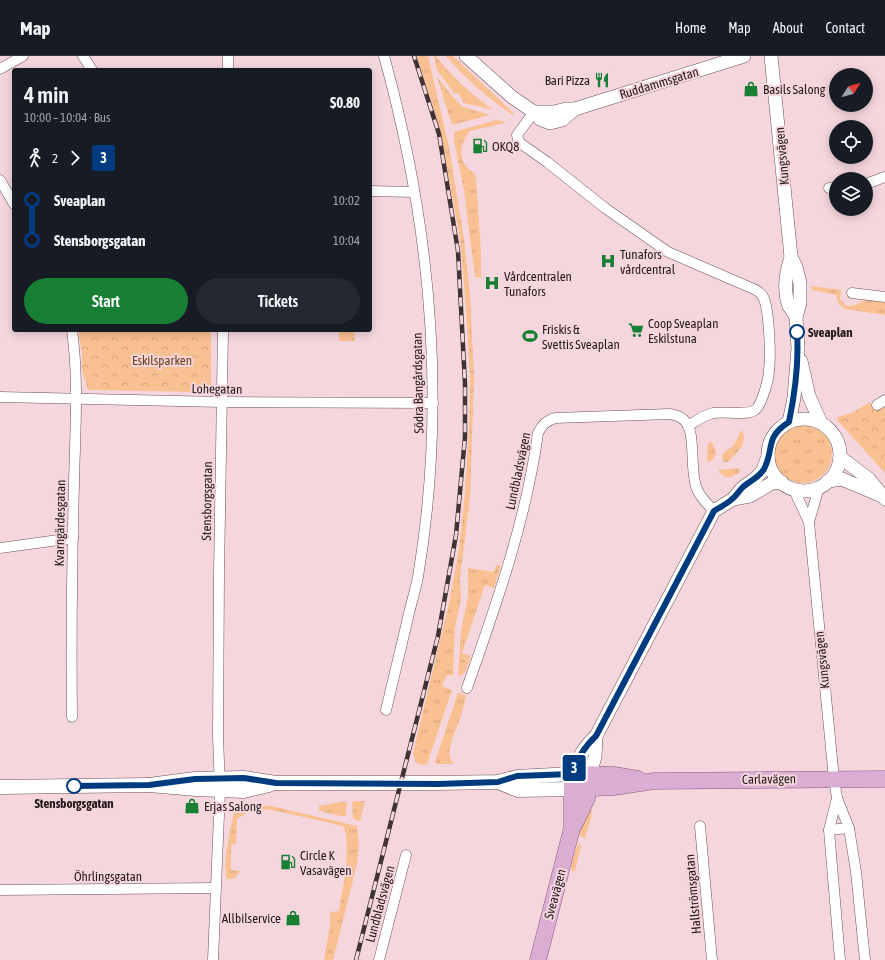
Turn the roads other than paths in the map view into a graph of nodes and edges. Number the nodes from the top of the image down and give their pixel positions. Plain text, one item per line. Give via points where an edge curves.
1 (23, 56) edge
2 (83, 56) edge
3 (228, 56) edge
4 (384, 56) edge
5 (466, 56) edge
6 (744, 56) edge
7 (771, 56) edge
8 (91, 68) edge
9 (228, 68) edge
10 (0, 69) edge
11 (534, 112) junction
12 (885, 177) edge
13 (0, 180) edge
14 (873, 181) edge
15 (372, 191) edge
16 (414, 192) junction
17 (12, 201) edge
18 (852, 293) dead end
19 (885, 297) edge
20 (72, 332) edge
21 (223, 332) edge
22 (798, 348) junction
23 (0, 397) edge
24 (76, 398) junction
25 (222, 402) junction
26 (433, 403) junction
27 (789, 422) junction
28 (821, 423) junction
29 (688, 426) junction
30 (768, 456) junction
31 (840, 457) junction
32 (824, 484) junction
33 (787, 485) junction
34 (884, 498) edge
35 (733, 499) junction
36 (714, 511) junction
37 (809, 522) junction
38 (73, 538) junction
39 (0, 548) edge
40 (468, 688) dead end
41 (386, 710) dead end
42 (72, 717) dead end
43 (596, 736) junction
44 (834, 779) junction
45 (885, 779) edge
46 (589, 781) junction
47 (572, 782) junction
48 (219, 784) junction
49 (0, 787) edge
50 (837, 798) junction
51 (700, 826) dead end
52 (572, 828) junction
53 (849, 828) junction
54 (829, 830) junction
55 (406, 856) dead end
56 (215, 888) junction
57 (0, 890) edge
58 (213, 960) edge
59 (379, 960) edge
60 (538, 960) edge
61 (712, 960) edge
62 (840, 960) edge
63 (865, 960) edge

1 - 10 street
2 - 8 street
3 - 9 street
4 - 16 street, Södra Bangårdsgatan via 397,104
5 - 11 street via 512,97
6 - 11 street, Ruddammsgatan via 575,109
7 - 22 street, Kungsvägen via 791,257 800,283 800,303 796,317
11 - 29 street via 518,135 520,143 662,248 756,290 765,300 770,362 757,409 749,412 713,413
12 - 14 street
13 - 17 street
15 - 16 street
16 - 26 street, Södra Bangårdsgatan via 432,338
18 - 19 street
20 - 24 street, Kvarngärdesgatan
21 - 25 street, Stensborgsgatan
22 - 27 street, Kungsvägen via 794,398
22 - 28 street, Kungsvägen via 809,396
23 - 24 street, Lohegatan
24 - 25 street, Lohegatan
24 - 38 street, Kvarngärdesgatan
25 - 26 street, Lohegatan
25 - 48 street, Stensborgsgatan
26 - 41 street, Södra Bangårdsgatan via 427,504 417,578
27 - 28 street via 804,419
27 - 30 street via 774,436
28 - 31 street via 836,438
29 - 36 street via 696,489
29 - 40 street, Lundbladsvägen via 679,416 670,414 555,418 541,427 519,529
30 - 33 street via 773,472
30 - 35 street via 763,470
31 - 32 street via 835,473
31 - 34 street via 868,479
32 - 33 street via 805,490
32 - 34 street via 842,479
32 - 37 street, Kungsvägen
33 - 35 street via 772,483 750,496
33 - 37 street, Kungsvägen
35 - 36 street
36 - 43 street, Sveavägen
37 - 44 street, Kungsvägen
38 - 39 street
38 - 42 street, Kvarngärdesgatan
43 - 46 street, Sveavägen via 595,758
43 - 47 street, Sveavägen via 578,758
44 - 45 main road, Carlavägen
44 - 46 main road, Carlavägen via 654,781 614,787
44 - 50 street, Kungsvägen
46 - 47 main road, Carlavägen
46 - 52 main road, Sveavägen via 586,801
47 - 48 main road, Carlavägen via 517,776 498,782 276,783 244,778
47 - 52 main road, Sveavägen
48 - 49 main road, Carlavägen via 195,779 149,785
48 - 56 street, Stensborgsgatan
50 - 53 street, Kungsvägen
50 - 54 street, Kungsvägen
51 - 61 street, Hallströmsgatan
52 - 60 main road, Sveavägen
53 - 54 street
53 - 63 street, Kungsvägen
54 - 62 street, Kungsvägen
55 - 59 street, Lundbladsvägen
56 - 57 street, Öhrlingsgatan
56 - 58 street, Stensborgsgatan

